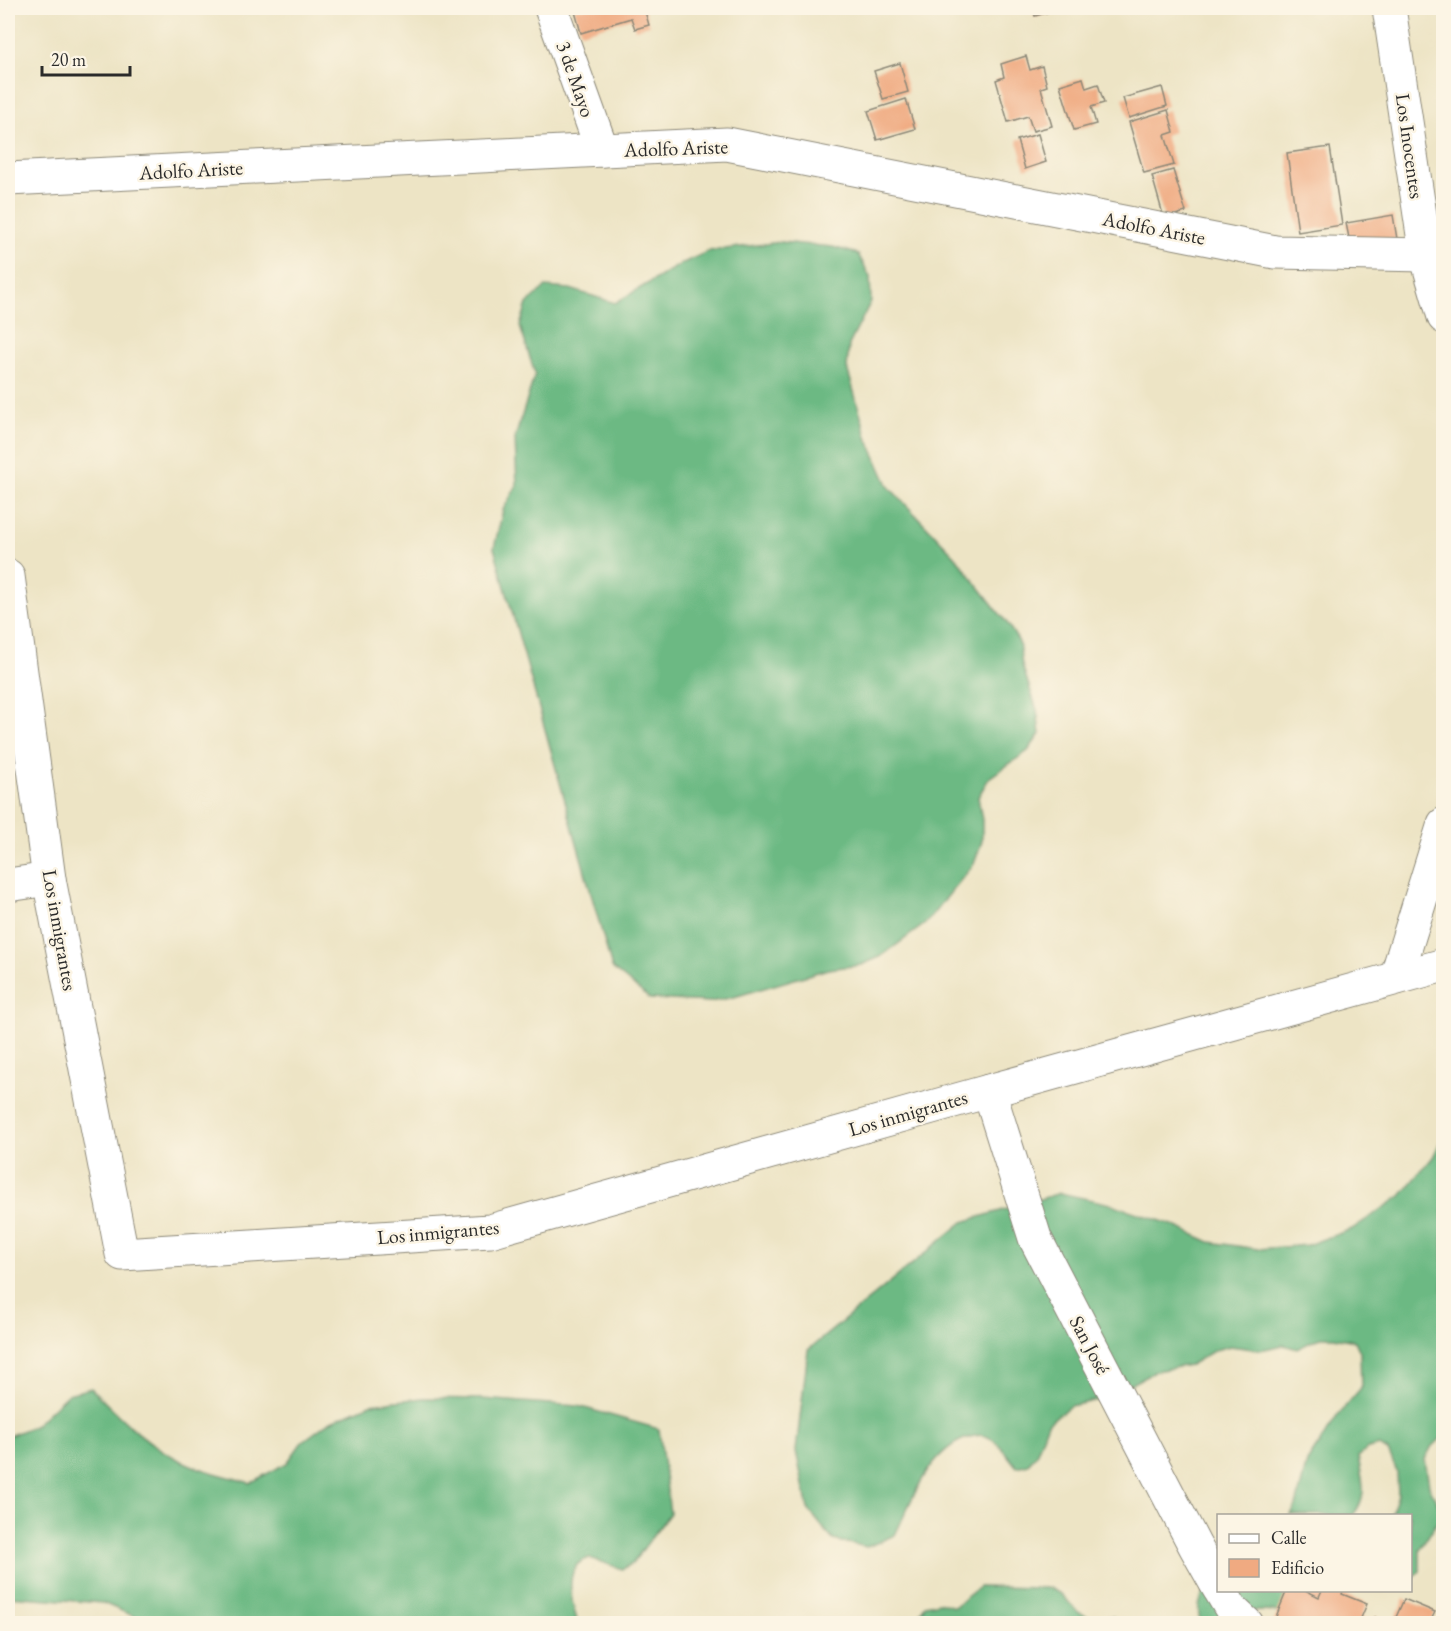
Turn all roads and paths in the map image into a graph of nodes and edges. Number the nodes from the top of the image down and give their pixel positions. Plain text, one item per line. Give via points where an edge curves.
1 (551, 8) edge
2 (1389, 8) edge
3 (602, 150) junction
4 (8, 179) edge
5 (1435, 254) edge
6 (1443, 317) edge
7 (8, 576) edge
8 (1443, 824) edge
9 (50, 879) junction
10 (8, 885) edge
11 (1443, 965) edge
12 (1396, 978) junction
13 (989, 1090) junction
14 (1217, 1585) edge
15 (1221, 1592) edge
16 (1247, 1623) edge

1 - 3 street, 3 de Mayo
2 - 5 street, Los Inocentes
3 - 4 street, Adolfo Ariste
3 - 5 street, Adolfo Ariste via 727,144 1275,252
5 - 6 street, Los Inocentes
7 - 9 street, Los inmigrantes
8 - 12 street
9 - 10 street
9 - 13 street, Los inmigrantes via 122,1254 490,1231
11 - 12 street, Los inmigrantes
12 - 13 street, Los inmigrantes
13 - 14 street, San José via 1035,1238
15 - 16 street, San José via 1232,1610

